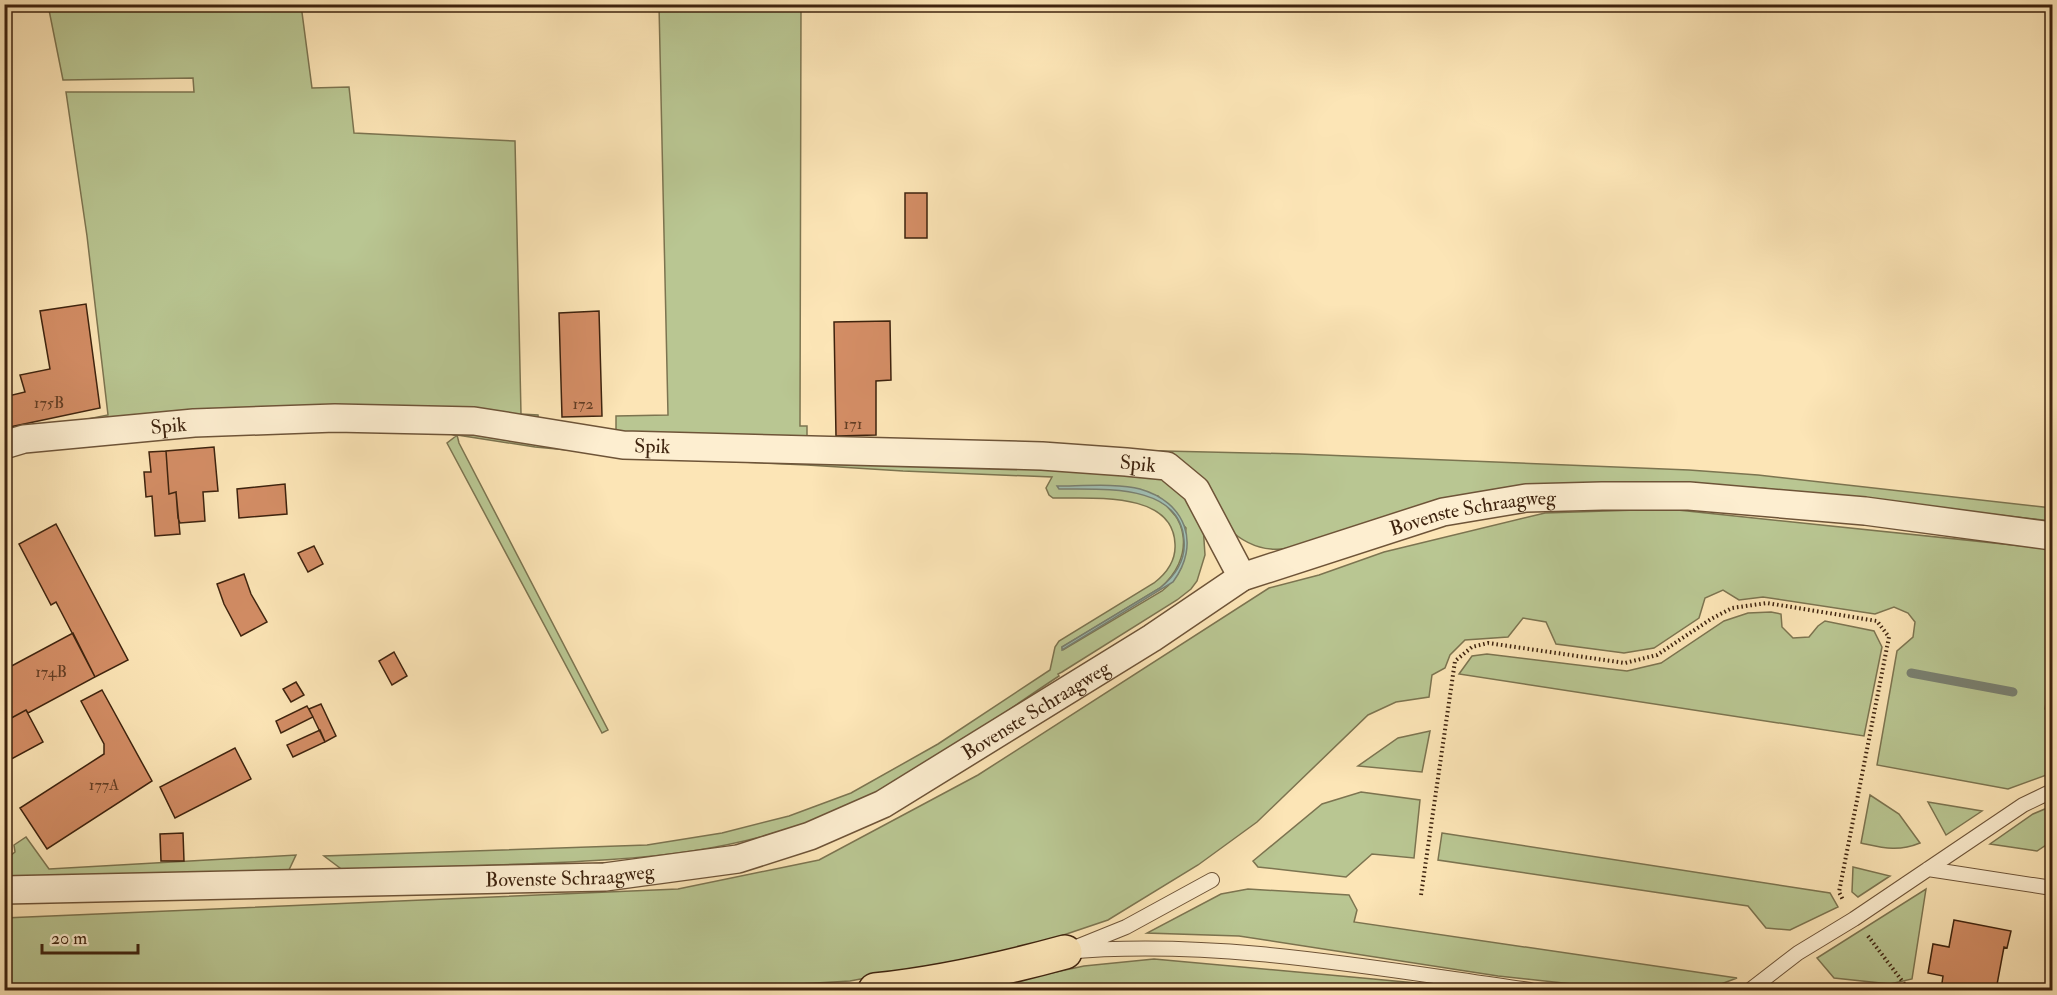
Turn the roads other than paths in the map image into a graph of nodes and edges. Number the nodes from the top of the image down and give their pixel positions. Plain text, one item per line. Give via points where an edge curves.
1 (4, 445) edge
2 (2052, 536) edge
3 (1242, 577) junction
4 (2052, 790) edge
5 (1928, 869) junction
6 (1212, 880) dead end
7 (2052, 888) edge
8 (4, 890) edge
9 (1065, 951) junction
10 (875, 990) edge
11 (1530, 990) edge
12 (1750, 990) edge

1 - 3 street, Spik via 24,439 194,423 474,421 623,445 1042,456 1167,466 1196,490
2 - 3 street, Bovenste Schraagweg via 1865,512 1689,496 1526,498 1443,512
3 - 8 street, Bovenste Schraagweg via 1152,638 883,804 810,836 738,859 605,877
4 - 5 lane
5 - 7 lane
5 - 12 lane via 1798,953
6 - 9 lane via 1126,927
9 - 10 highway via 977,974
9 - 11 lane via 1136,947 1212,950

